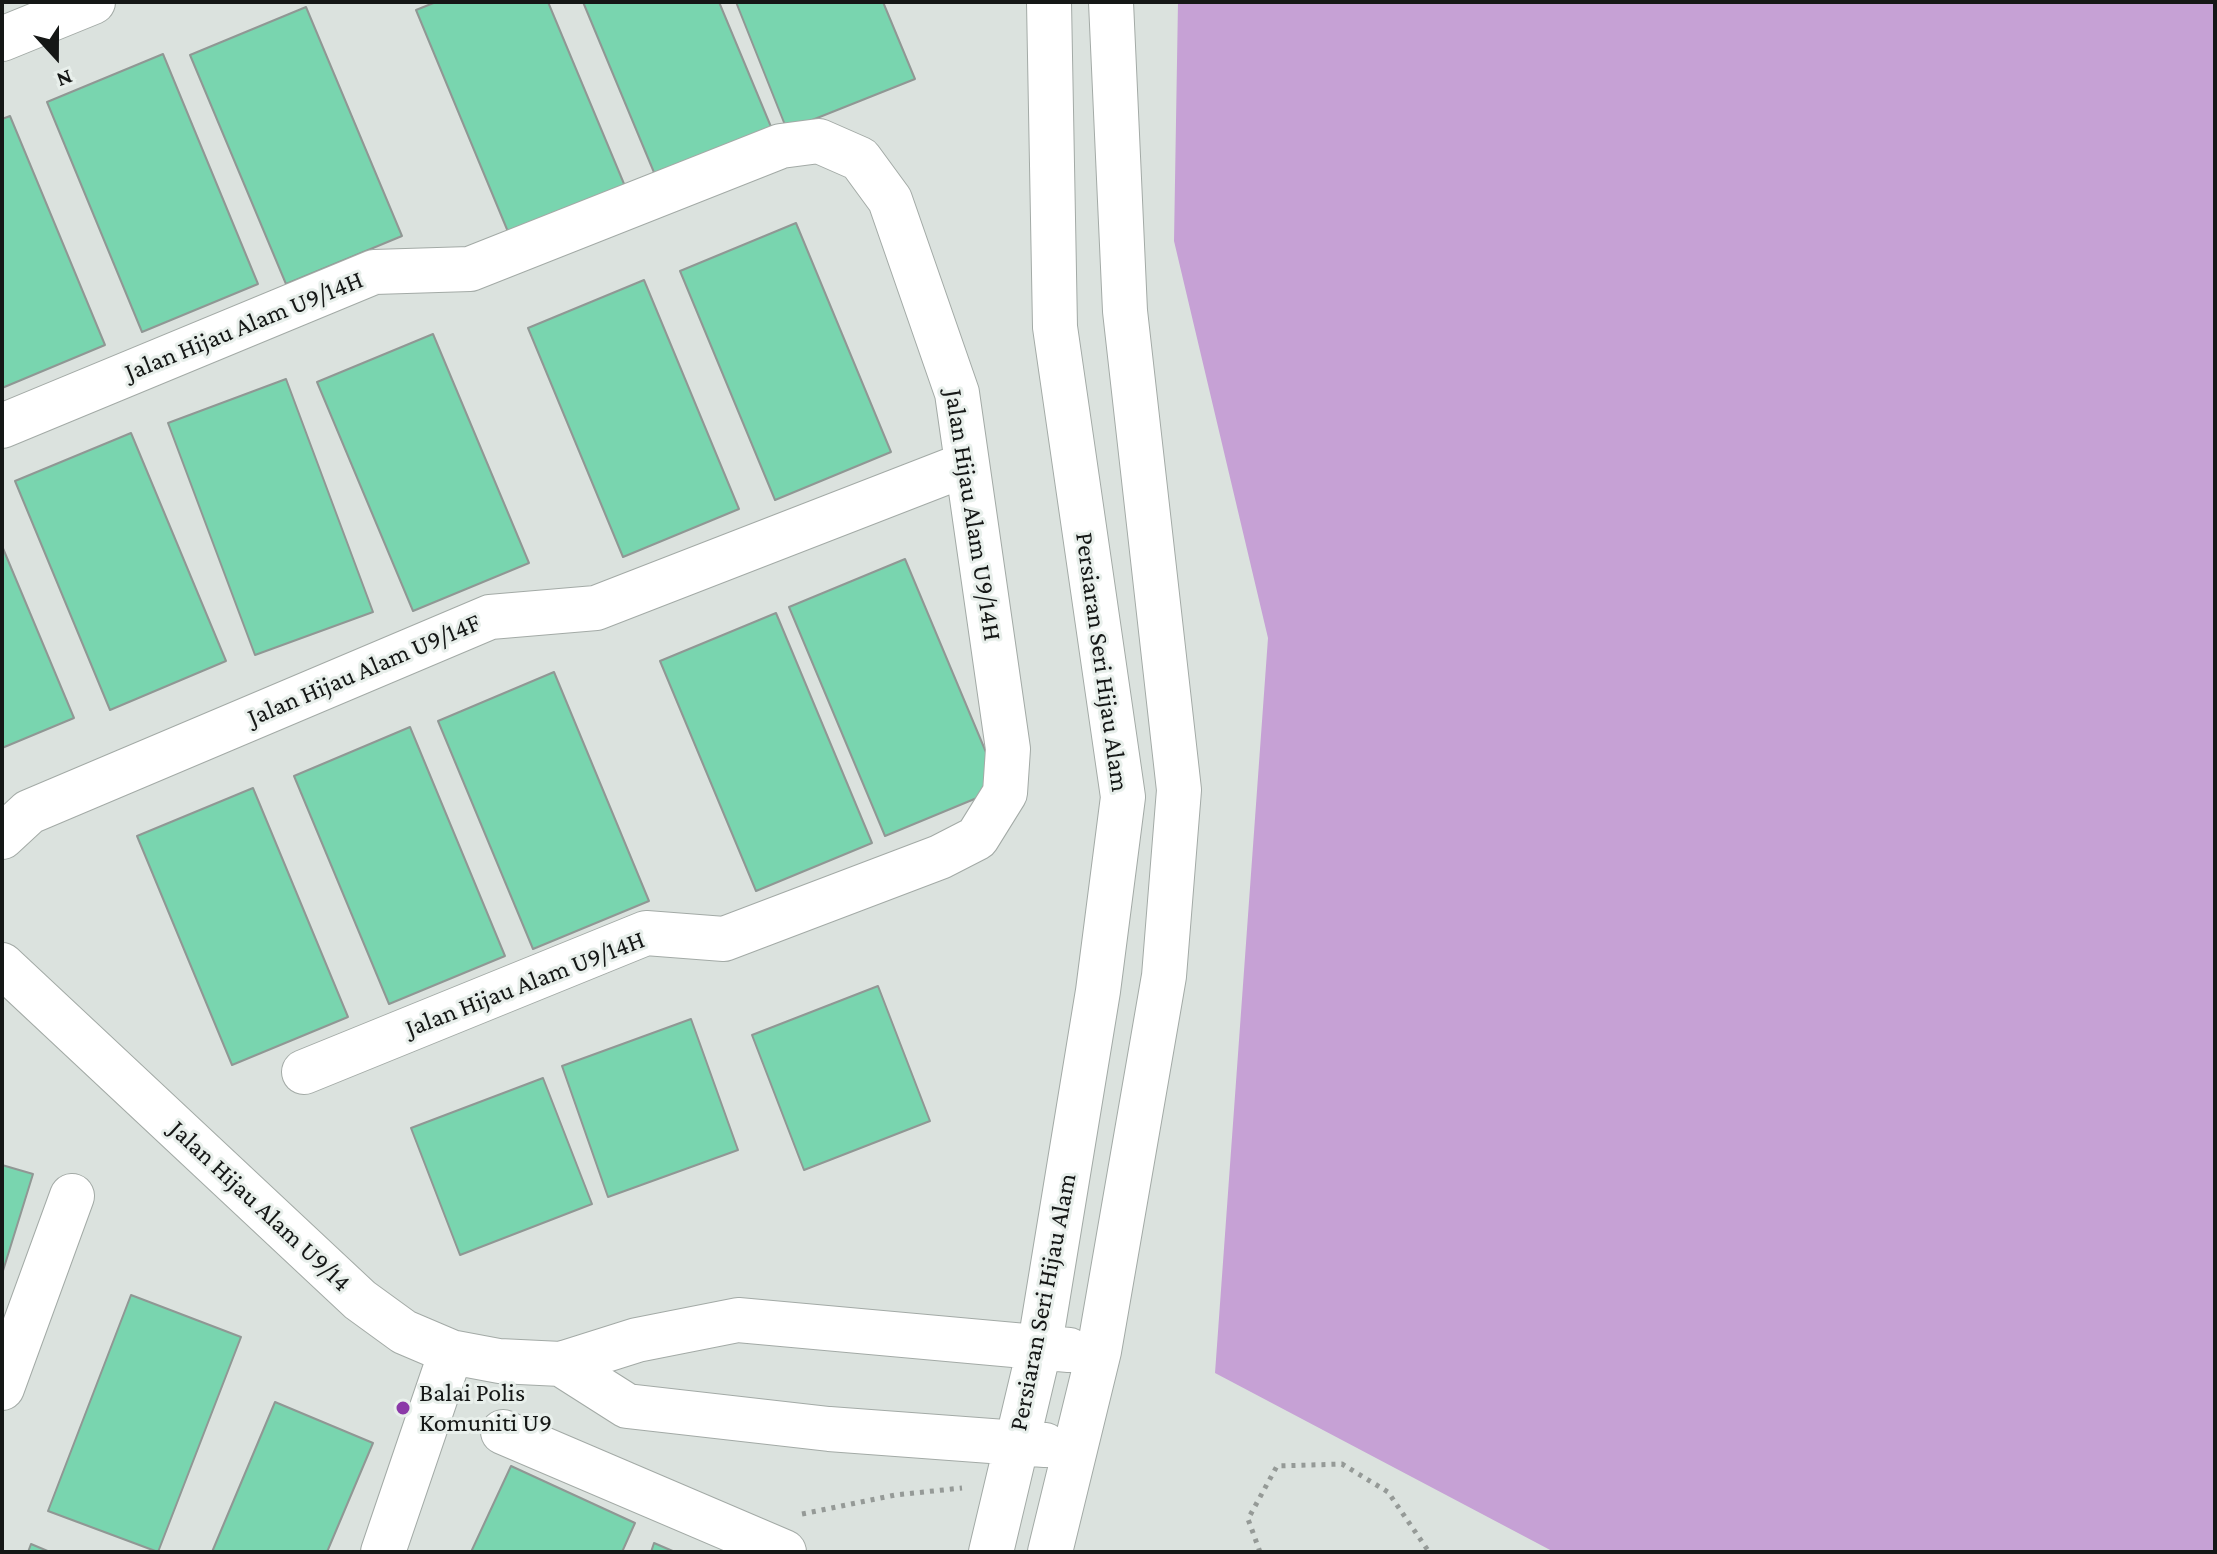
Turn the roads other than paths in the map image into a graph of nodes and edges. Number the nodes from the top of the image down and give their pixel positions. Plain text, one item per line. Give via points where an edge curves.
1 (93, 2) edge
2 (1049, 2) edge
3 (1111, 2) edge
4 (2, 39) edge
5 (2, 426) edge
6 (967, 464) junction
7 (2, 837) edge
8 (2, 965) edge
9 (304, 1072) dead end
10 (72, 1196) dead end
11 (1039, 1350) junction
12 (1099, 1351) junction
13 (451, 1352) junction
14 (561, 1364) junction
15 (2, 1388) edge
16 (503, 1432) dead end
17 (1078, 1447) junction
18 (1011, 1464) junction
19 (776, 1548) edge
20 (383, 1552) edge
21 (991, 1552) edge
22 (1050, 1552) edge

1 - 4 street
2 - 11 street, Persiaran Seri Hijau Alam via 1055,327 1123,797 1098,991
3 - 12 street via 1125,311 1179,790 1164,976
5 - 6 street, Jalan Hijau Alam U9/14H via 374,272 470,269 781,146 819,141 860,159 890,200 957,393
6 - 7 street, Jalan Hijau Alam U9/14F via 596,608 490,617 29,812
6 - 9 street, Jalan Hijau Alam U9/14H via 1008,749 1005,793 977,838 724,939 646,933
8 - 13 street, Jalan Hijau Alam U9/14 via 360,1300 404,1332
10 - 15 street
11 - 12 street
11 - 14 street via 738,1320 637,1340
11 - 18 street, Persiaran Seri Hijau Alam
12 - 17 street
13 - 14 street, Jalan Hijau Alam U9/14
13 - 20 street
14 - 18 street via 627,1406 829,1429
16 - 19 street
17 - 18 street
17 - 22 street
18 - 21 street, Persiaran Seri Hijau Alam

